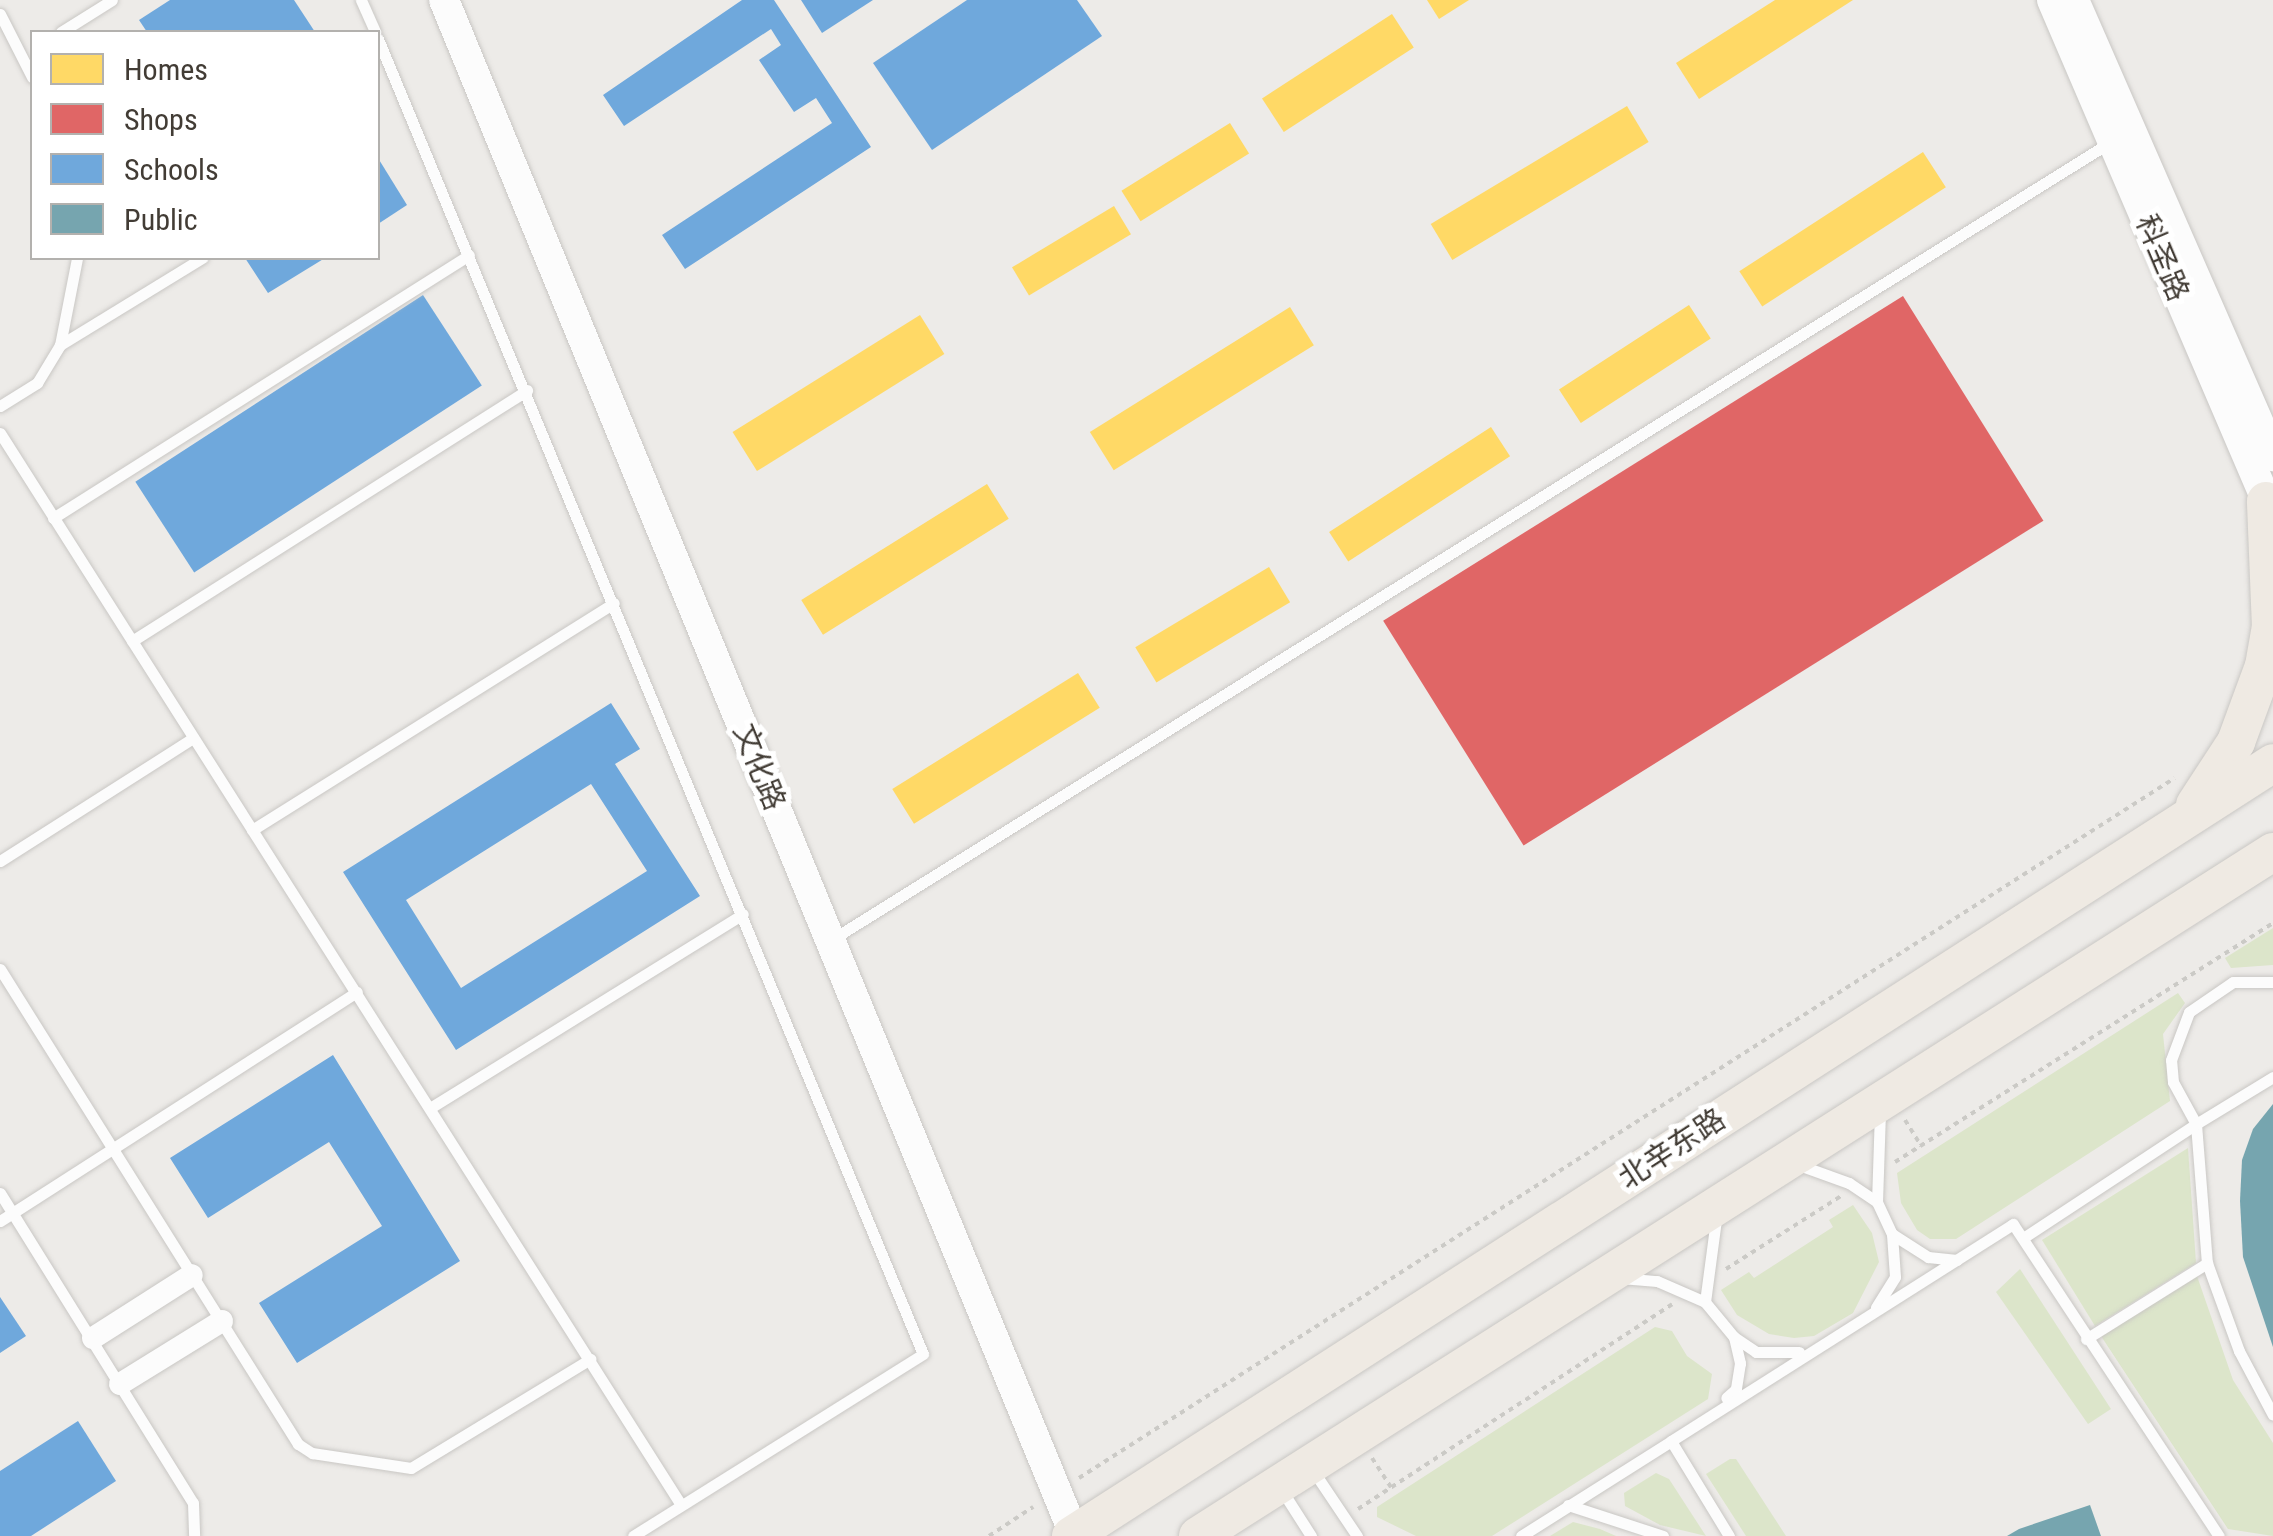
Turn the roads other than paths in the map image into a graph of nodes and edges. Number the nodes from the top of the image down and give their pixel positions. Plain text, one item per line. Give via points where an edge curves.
1 (112, 0) edge
2 (361, 0) edge
3 (444, 0) edge
4 (2052, 0) edge
5 (2074, 0) edge
6 (0, 14) edge
7 (64, 30) edge
8 (374, 30) edge
9 (380, 45) edge
10 (28, 54) edge
11 (2112, 141) junction
12 (469, 255) junction
13 (77, 260) edge
14 (199, 260) edge
15 (60, 345) junction
16 (527, 390) junction
17 (0, 406) edge
18 (0, 433) edge
19 (2273, 456) edge
20 (2270, 508) edge
21 (53, 518) junction
22 (614, 602) junction
23 (132, 641) junction
24 (193, 738) junction
25 (2273, 763) edge
26 (2184, 820) junction
27 (252, 830) junction
28 (2273, 852) edge
29 (0, 861) edge
30 (2273, 868) edge
31 (2227, 881) junction
32 (743, 914) junction
33 (830, 940) junction
34 (0, 969) edge
35 (2273, 982) edge
36 (357, 992) junction
37 (2273, 1077) edge
38 (1882, 1102) junction
39 (430, 1108) junction
40 (2196, 1124) junction
41 (114, 1148) junction
42 (1784, 1164) junction
43 (0, 1193) edge
44 (1728, 1200) junction
45 (1877, 1202) junction
46 (13, 1213) junction
47 (0, 1221) edge
48 (1892, 1234) junction
49 (2023, 1238) junction
50 (1957, 1260) junction
51 (2207, 1263) junction
52 (192, 1275) junction
53 (1607, 1277) junction
54 (1706, 1302) junction
55 (1874, 1312) junction
56 (222, 1321) junction
57 (1734, 1337) junction
58 (92, 1338) junction
59 (2086, 1339) junction
60 (1824, 1342) junction
61 (590, 1359) junction
62 (120, 1384) junction
63 (2273, 1414) edge
64 (1706, 1416) junction
65 (1671, 1441) junction
66 (1310, 1465) junction
67 (1278, 1486) junction
68 (682, 1505) junction
69 (1568, 1505) junction
70 (194, 1536) edge
71 (633, 1536) edge
72 (1074, 1536) edge
73 (1198, 1536) edge
74 (1310, 1536) edge
75 (1357, 1536) edge
76 (1521, 1536) edge
77 (1663, 1536) edge
78 (1729, 1536) edge
79 (2219, 1536) edge

1 - 7 lane
2 - 8 lane
3 - 33 street, 文化路
4 - 11 street, 科圣路
5 - 19 street, 科圣路
6 - 10 lane
9 - 12 lane
11 - 20 street, 科圣路
11 - 33 lane
12 - 16 lane
12 - 21 lane
13 - 15 lane
14 - 15 lane
15 - 17 lane via 36,382
16 - 22 lane
16 - 23 lane
18 - 21 lane
20 - 26 main road via 2264,666 2236,742
21 - 23 lane
22 - 27 lane
22 - 32 lane
23 - 24 lane
24 - 27 lane
24 - 29 lane
25 - 26 main road, 北辛东路
26 - 72 main road, 北辛东路
27 - 36 lane
28 - 31 main road
30 - 31 main road
31 - 38 main road
32 - 39 lane
32 - 68 lane via 923,1354
33 - 72 street, 文化路
34 - 41 lane
35 - 40 lane via 2232,982 2206,996 2176,1036 2173,1082
36 - 39 lane
36 - 41 lane
37 - 40 lane
38 - 42 main road
38 - 45 lane
39 - 61 lane
40 - 49 lane
40 - 51 lane
41 - 46 lane
41 - 52 lane
42 - 44 main road
42 - 45 lane via 1808,1166
43 - 46 lane
44 - 53 main road
44 - 54 lane via 1712,1226
45 - 48 lane
46 - 47 lane
46 - 58 lane
48 - 50 lane via 1928,1256
48 - 55 lane via 1895,1276
49 - 50 lane via 2013,1224
49 - 59 lane
50 - 55 lane
51 - 59 lane
51 - 63 lane via 2239,1352
52 - 56 lane
52 - 58 street
53 - 54 lane via 1657,1281
53 - 66 main road
54 - 57 lane
55 - 60 lane
56 - 61 lane via 298,1444 312,1453 411,1468
56 - 62 street
57 - 60 lane via 1780,1357
57 - 64 lane via 1738,1383
58 - 62 lane
59 - 79 lane
60 - 64 lane
61 - 68 lane
62 - 70 lane via 193,1503
64 - 65 lane
65 - 69 lane
65 - 78 lane
66 - 67 main road
66 - 75 lane
67 - 73 main road
67 - 74 lane
68 - 71 lane
69 - 76 lane
69 - 77 lane

